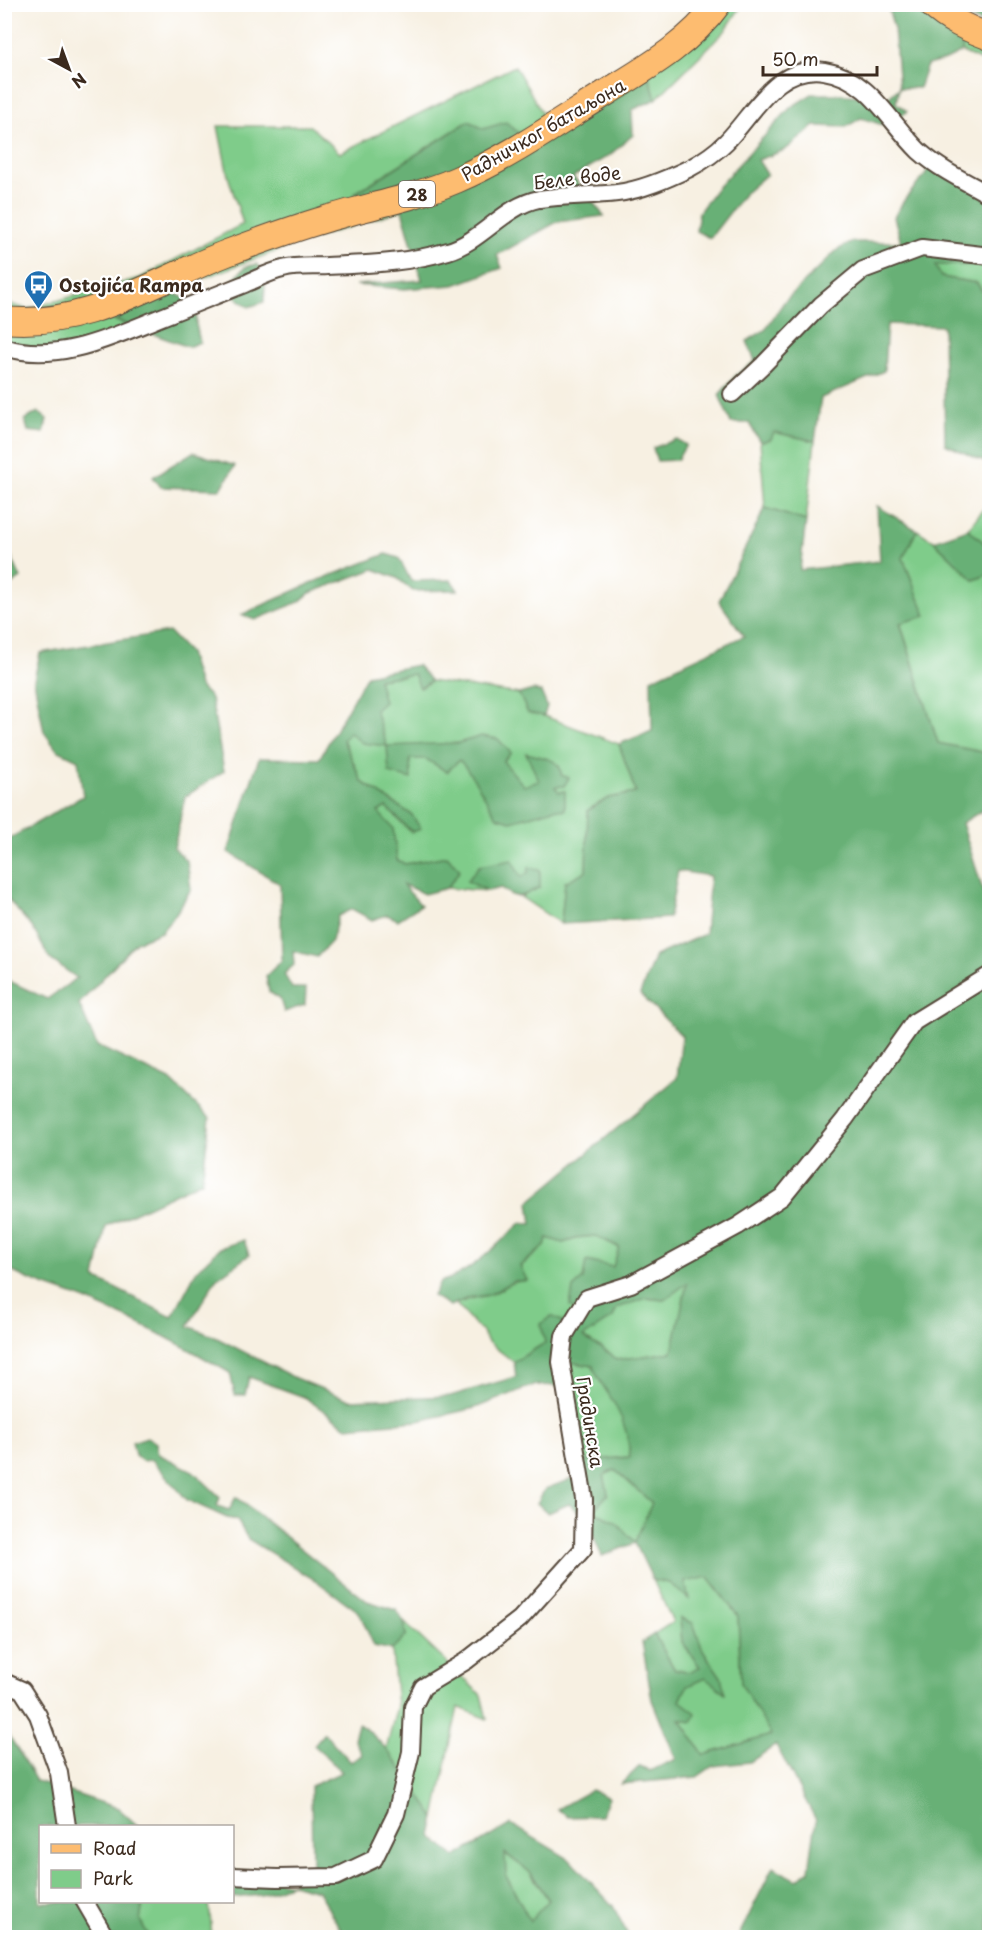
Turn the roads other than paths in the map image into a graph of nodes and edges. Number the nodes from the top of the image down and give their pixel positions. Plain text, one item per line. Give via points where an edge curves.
1 (718, 4) edge
2 (931, 4) edge
3 (990, 37) edge
4 (990, 195) edge
5 (990, 256) edge
6 (4, 320) edge
7 (4, 347) edge
8 (732, 394) dead end
9 (990, 975) edge
10 (4, 1682) edge
11 (67, 1825) edge
12 (234, 1876) edge
13 (86, 1903) edge
14 (106, 1938) edge

1 - 6 main road, Радничког батаљона / 28 via 693,32 660,59 494,161 456,180 401,200 283,233 212,259 94,311 51,320
2 - 3 main road via 960,25
4 - 7 street, Беле воде via 920,151 860,86 821,70 800,72 782,80 762,98 714,153 645,187 537,200 514,209 451,250 408,260 283,268 110,338 59,351 23,352
5 - 8 street via 922,248 863,270 820,305
9 - 12 street, Градинска via 914,1022 845,1119 782,1197 738,1226 631,1284 587,1298 564,1336 561,1362 584,1499 583,1549 520,1619 466,1661 423,1687 413,1707 411,1752 396,1814 374,1859 336,1877
10 - 11 street via 22,1690 38,1715 59,1773
13 - 14 street

